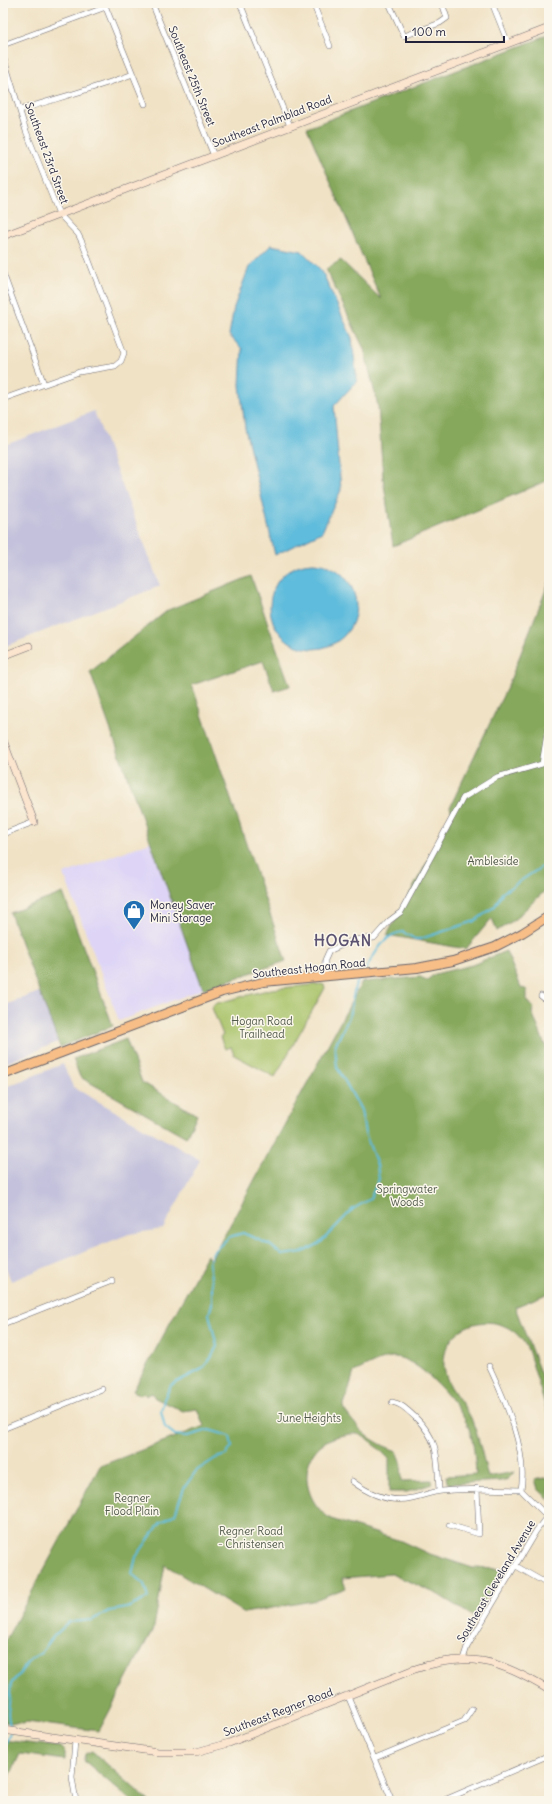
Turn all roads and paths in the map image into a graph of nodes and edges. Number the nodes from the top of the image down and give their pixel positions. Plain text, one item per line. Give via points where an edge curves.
1 (152, 3) edge
2 (240, 3) edge
3 (313, 3) edge
4 (389, 3) edge
5 (442, 3) edge
6 (492, 3) edge
7 (105, 5) edge
8 (549, 28) edge
9 (508, 43) junction
10 (3, 45) edge
11 (330, 46) dead end
12 (3, 56) edge
13 (133, 74) junction
14 (145, 104) dead end
15 (20, 110) junction
16 (290, 126) junction
17 (214, 156) junction
18 (59, 214) junction
19 (3, 236) edge
20 (3, 273) edge
21 (44, 384) junction
22 (3, 399) edge
23 (29, 646) dead end
24 (3, 656) edge
25 (549, 722) edge
26 (3, 740) edge
27 (6, 755) edge
28 (34, 822) joint
29 (3, 834) edge
30 (549, 916) edge
31 (324, 977) junction
32 (541, 996) dead end
33 (549, 1002) edge
34 (3, 1075) edge
35 (112, 1281) dead end
36 (3, 1324) edge
37 (489, 1366) dead end
38 (102, 1389) dead end
39 (392, 1402) dead end
40 (3, 1429) edge
41 (352, 1481) dead end
42 (477, 1488) junction
43 (521, 1490) junction
44 (440, 1491) junction
45 (548, 1515) edge
46 (449, 1525) dead end
47 (516, 1566) junction
48 (549, 1585) edge
49 (463, 1659) junction
50 (549, 1690) edge
51 (348, 1696) junction
52 (472, 1709) dead end
53 (3, 1730) edge
54 (75, 1741) junction
55 (547, 1756) dead end
56 (375, 1758) junction
57 (76, 1801) edge
58 (392, 1801) edge
59 (442, 1801) edge

1 - 17 street, Southeast 25th Street
2 - 16 street
3 - 11 street
4 - 5 street via 404,36 447,18
6 - 9 street
7 - 10 street
7 - 13 street
8 - 9 street, Southeast Palmblad Road
9 - 16 street, Southeast Palmblad Road
12 - 15 street, Southeast 23rd Street
13 - 14 street
13 - 15 street
15 - 18 street, Southeast 23rd Street
16 - 17 street, Southeast Palmblad Road
17 - 18 street, Southeast Palmblad Road
18 - 19 street, Southeast Palmblad Road
18 - 21 street, Southeast 23rd Street via 82,242 123,350 121,361 114,366 83,370
20 - 21 street
21 - 22 street
23 - 24 street
25 - 31 street via 543,763 497,777 464,798 401,912 374,938 353,940 329,951 325,960
26 - 27 street
27 - 28 street
28 - 29 street
30 - 31 main road, Southeast Hogan Road via 522,933 475,955 439,964
31 - 34 main road, Southeast Hogan Road via 263,982 222,992
32 - 33 street
35 - 36 street
37 - 43 street via 504,1398 517,1443 522,1469
38 - 40 street
39 - 44 street via 401,1404 430,1435 436,1448
41 - 44 street via 367,1491 389,1498 411,1498
42 - 43 street
42 - 44 street
42 - 46 street via 479,1534
43 - 45 street
45 - 47 street, Southeast Cleveland Avenue
47 - 48 street
47 - 49 street, Southeast Cleveland Avenue via 467,1647
49 - 50 street, Southeast Regner Road via 498,1664
49 - 51 street, Southeast Regner Road via 430,1664
51 - 54 street, Southeast Regner Road via 229,1743 196,1752 158,1752
51 - 56 street
52 - 56 street via 464,1721
53 - 54 street, Southeast Regner Road
54 - 57 street via 72,1777
55 - 59 street
56 - 58 street

